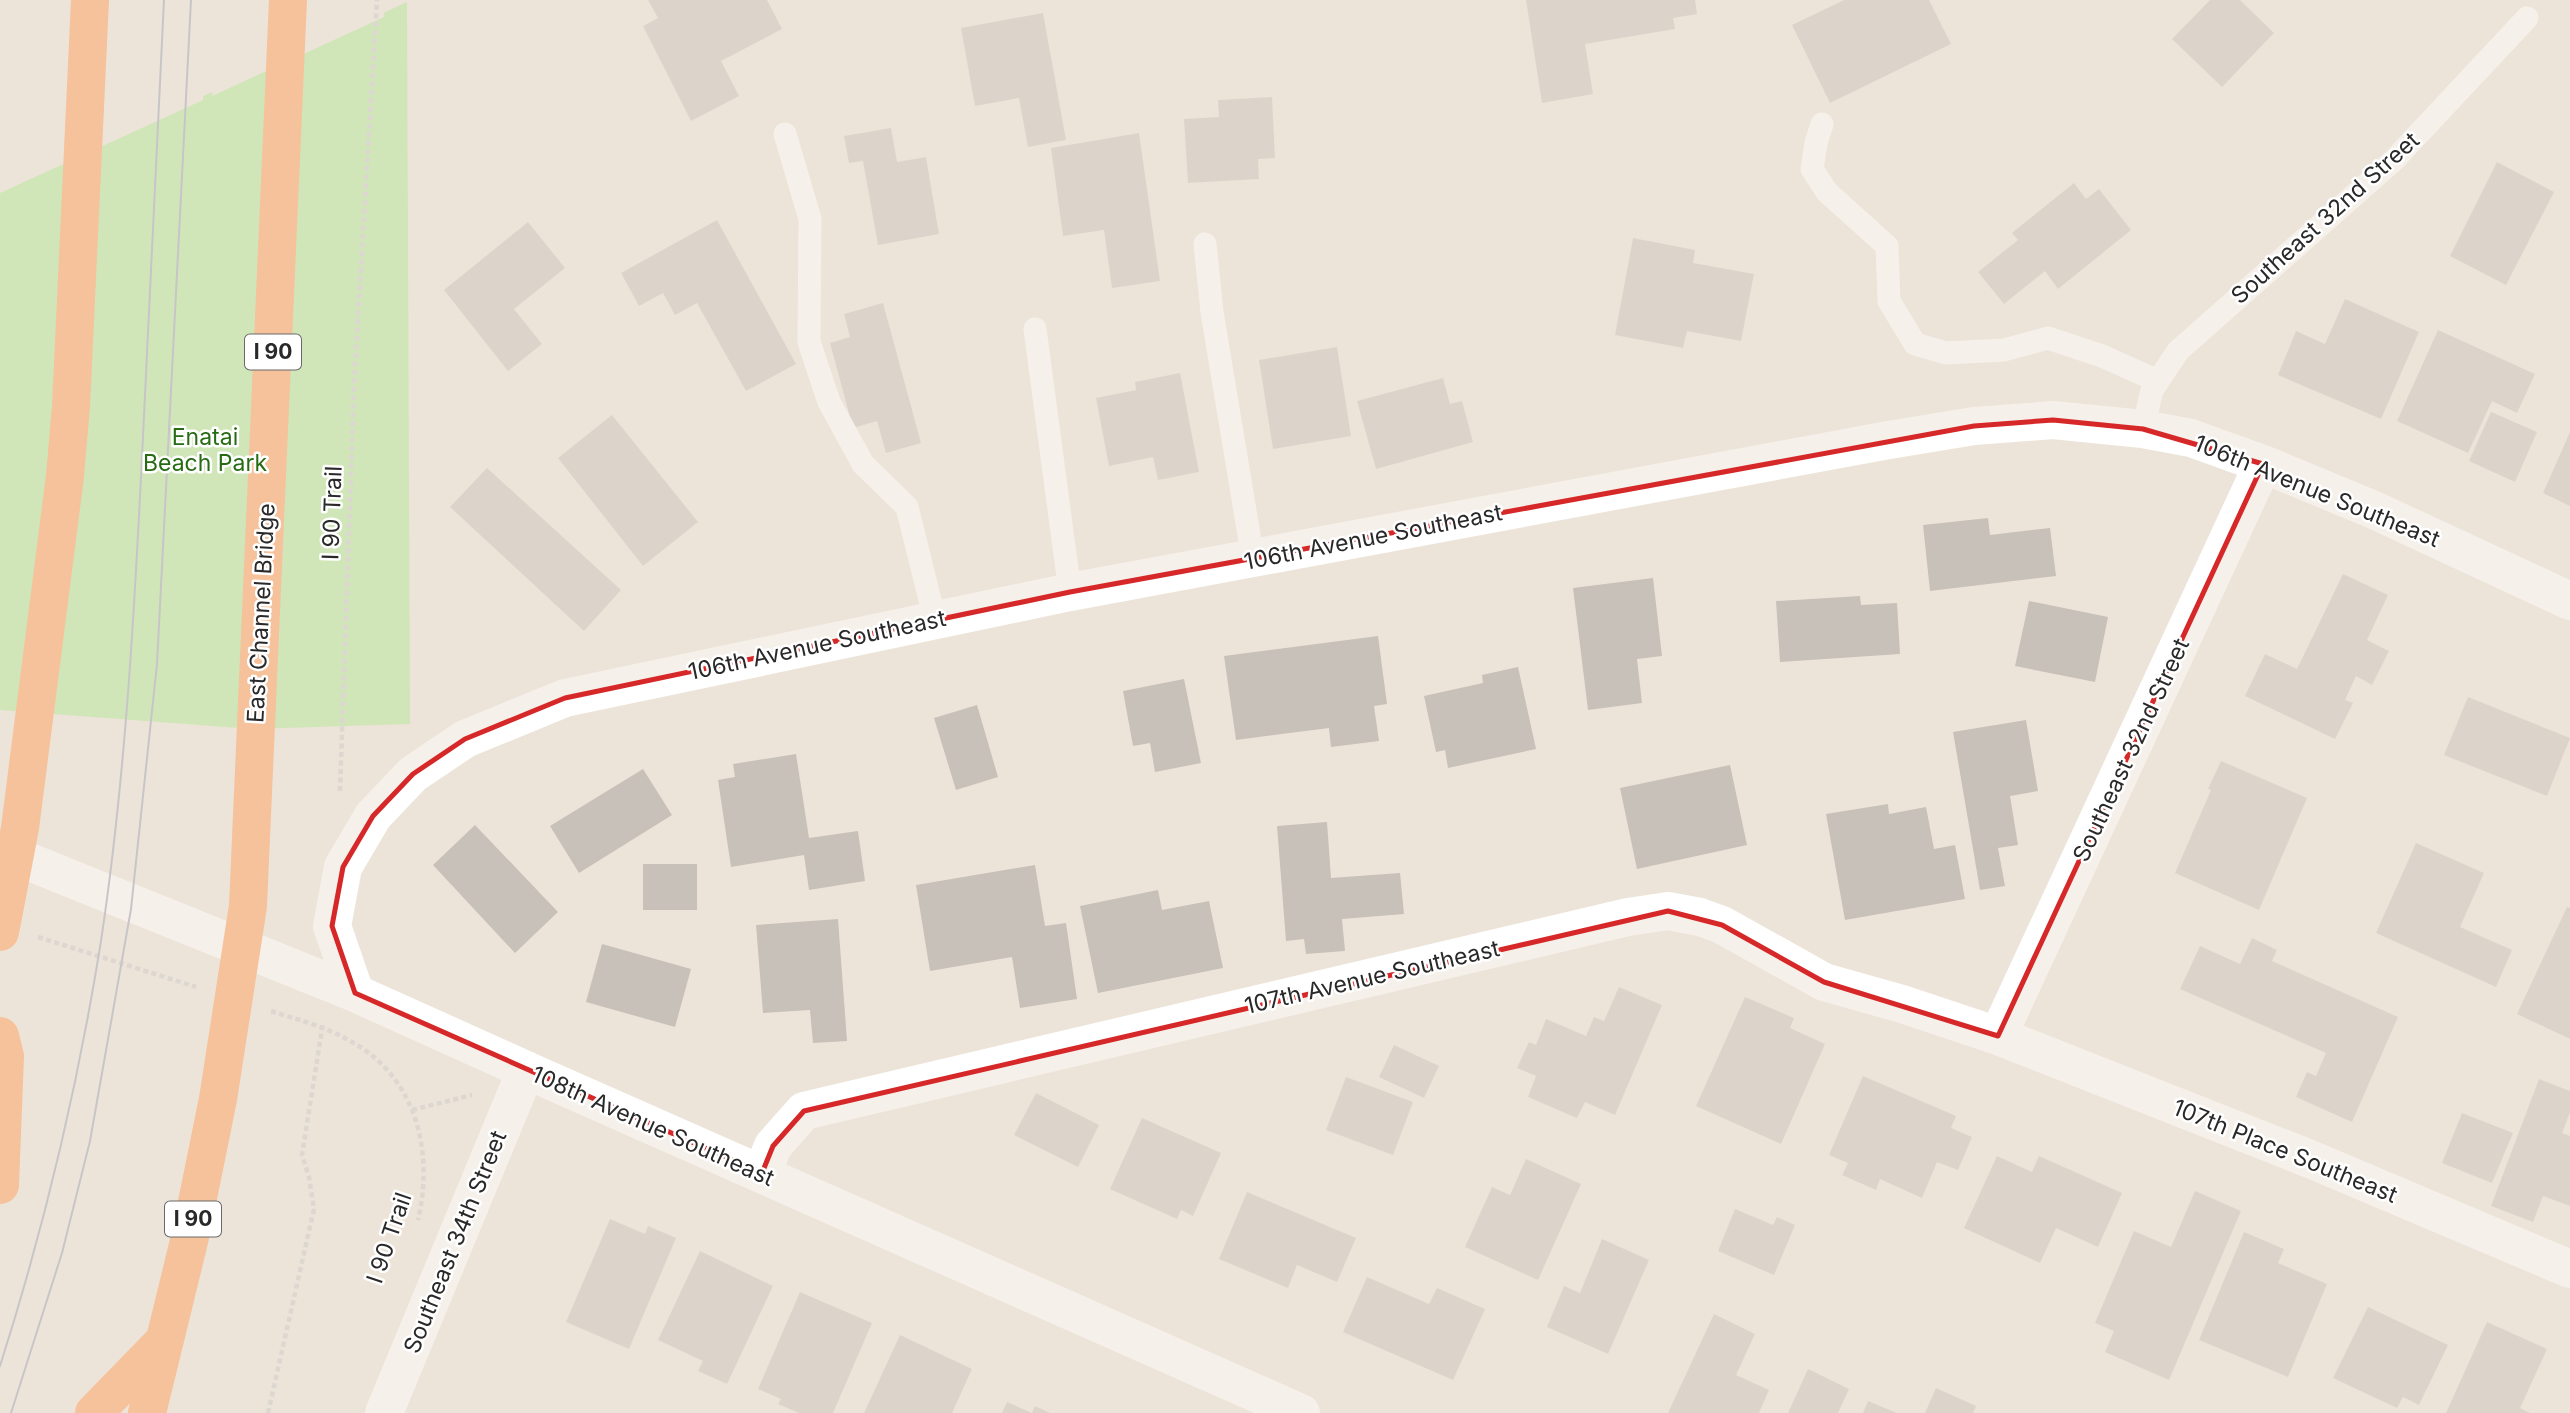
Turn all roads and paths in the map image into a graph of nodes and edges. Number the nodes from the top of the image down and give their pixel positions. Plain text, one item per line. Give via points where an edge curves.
1 (90, 0) edge
2 (288, 0) edge
3 (377, 0) edge
4 (2528, 18) dead end
5 (1822, 124) dead end
6 (785, 134) dead end
7 (1205, 244) dead end
8 (1035, 329) dead end
9 (2158, 381) junction
10 (2143, 429) junction
11 (2263, 464) junction
12 (1253, 559) junction
13 (1070, 592) junction
14 (2570, 601) edge
15 (935, 621) junction
16 (340, 794) dead end
17 (0, 850) edge
18 (13, 932) edge
19 (208, 991) dead end
20 (355, 993) junction
21 (259, 1007) dead end
22 (323, 1019) dead end
23 (1998, 1036) junction
24 (3, 1046) edge
25 (526, 1070) junction
26 (473, 1095) dead end
27 (412, 1110) junction
28 (762, 1173) junction
29 (0, 1185) edge
30 (416, 1226) dead end
31 (2570, 1269) edge
32 (166, 1339) junction
33 (94, 1413) edge
34 (147, 1413) edge
35 (161, 1413) edge
36 (268, 1413) edge
37 (384, 1413) edge
38 (1301, 1413) edge

1 - 18 highway via 71,406 20,828
2 - 32 highway, East Channel Bridge / I 90 via 248,906 218,1099
3 - 16 path, I 90 Trail via 354,384
4 - 9 lane, Southeast 32nd Street via 2394,160 2178,351
5 - 9 lane via 1812,169 1827,192 1887,246 1889,301 1915,344 1947,353 2004,350 2048,338
6 - 15 lane via 810,219 809,342 830,402 863,464 907,507
7 - 12 lane
8 - 13 lane
9 - 10 lane, Southeast 32nd Street
10 - 11 street, 106th Avenue Southeast via 2191,438
10 - 12 street, 106th Avenue Southeast via 2053,420 1974,426
11 - 14 street, 106th Avenue Southeast
11 - 23 street, Southeast 32nd Street
12 - 13 street, 106th Avenue Southeast
13 - 15 street, 106th Avenue Southeast
15 - 20 street, 106th Avenue Southeast via 565,698 465,739 413,774 373,816 343,867 332,926
17 - 20 street, 108th Avenue Southeast
18 - 19 path
20 - 25 street, 108th Avenue Southeast
21 - 27 path, I 90 Trail via 355,1043 382,1065
22 - 36 path via 302,1155 314,1209
23 - 28 street, 107th Avenue Southeast via 1824,982 1722,925 1668,911 804,1111 773,1146
23 - 31 street, 107th Place Southeast via 2310,1159
24 - 29 highway
25 - 28 street, 108th Avenue Southeast
25 - 37 street, Southeast 34th Street
26 - 27 path
27 - 30 path, I 90 Trail via 425,1157 425,1192
28 - 38 street, 108th Avenue Southeast
32 - 33 highway
32 - 34 highway, I 90
32 - 35 highway

